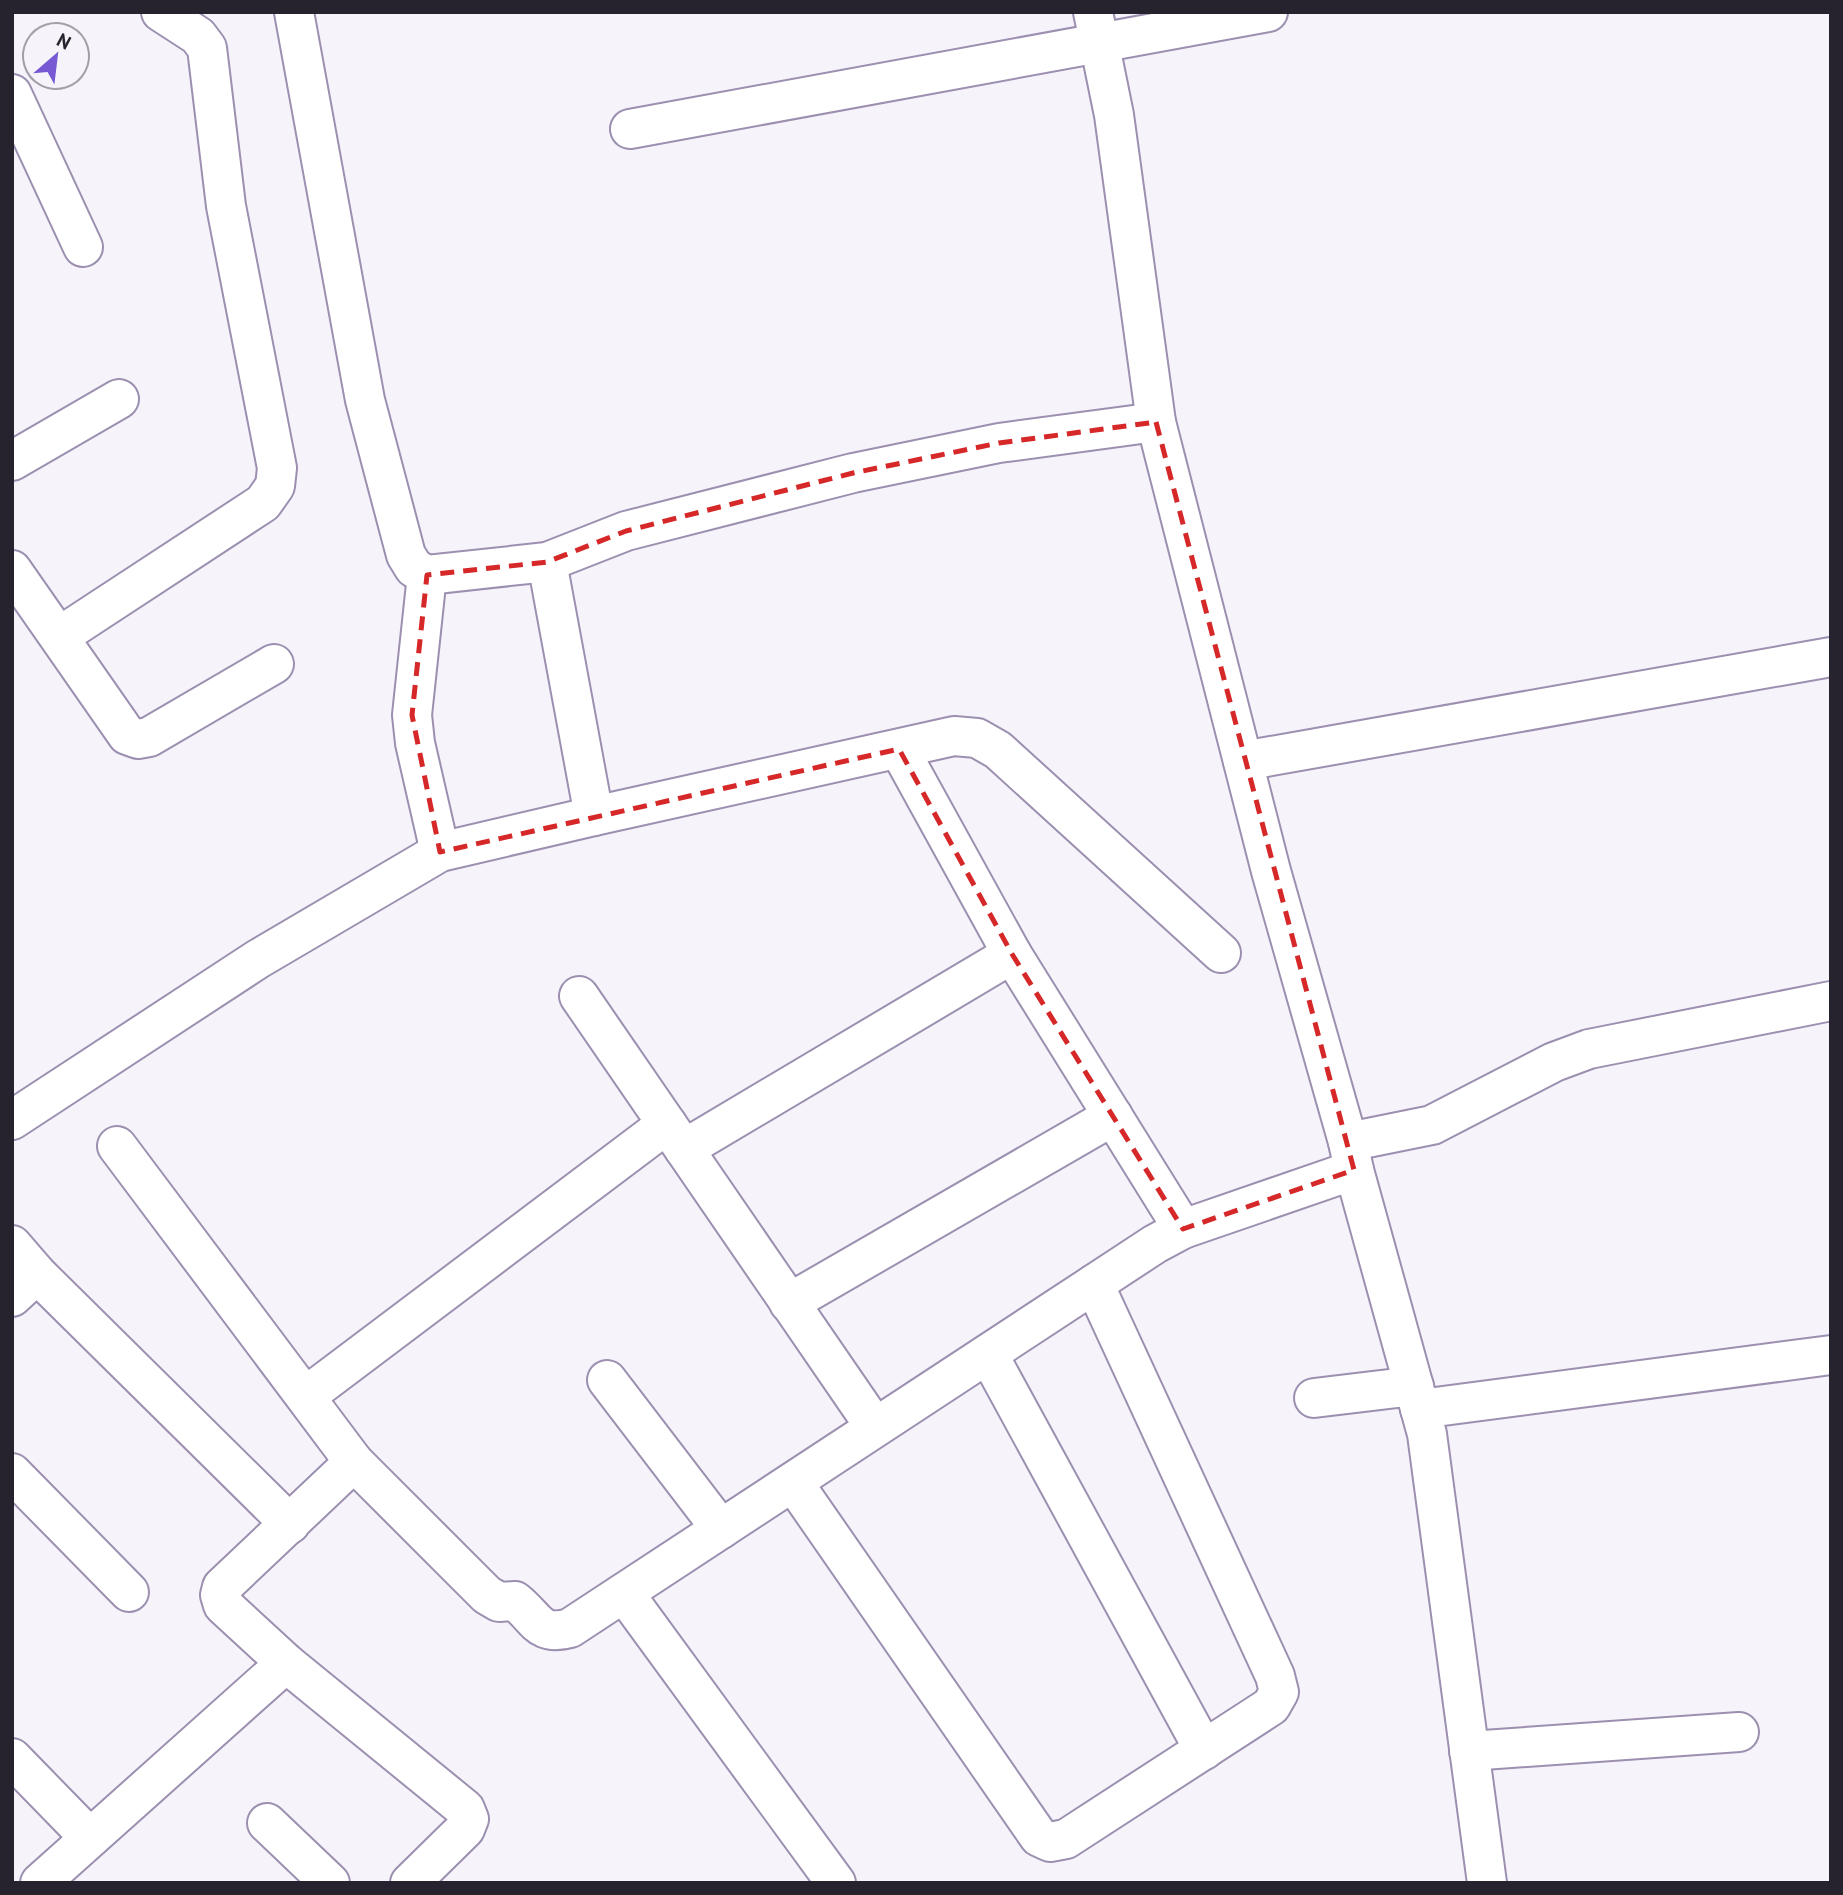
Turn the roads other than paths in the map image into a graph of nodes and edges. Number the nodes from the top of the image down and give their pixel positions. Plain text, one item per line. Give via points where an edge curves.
1 (161, 12) edge
2 (294, 12) edge
3 (1268, 12) edge
4 (201, 26) edge
5 (1096, 27) edge
6 (12, 94) edge
7 (630, 129) dead end
8 (83, 247) dead end
9 (119, 399) dead end
10 (1156, 422) junction
11 (12, 461) edge
12 (547, 562) junction
13 (12, 570) edge
14 (427, 575) junction
15 (60, 636) junction
16 (1831, 657) edge
17 (274, 664) dead end
18 (899, 748) junction
19 (1243, 761) junction
20 (594, 816) junction
21 (440, 852) junction
22 (1222, 953) dead end
23 (1012, 954) junction
24 (579, 996) dead end
25 (1831, 1001) edge
26 (1112, 1116) junction
27 (12, 1120) edge
28 (676, 1136) junction
29 (117, 1146) dead end
30 (1351, 1156) junction
31 (1183, 1229) junction
32 (12, 1245) edge
33 (1094, 1284) junction
34 (25, 1285) edge
35 (789, 1303) junction
36 (988, 1354) junction
37 (1831, 1355) edge
38 (607, 1380) dead end
39 (306, 1396) junction
40 (1417, 1397) junction
41 (1314, 1398) dead end
42 (875, 1427) junction
43 (354, 1462) junction
44 (12, 1473) edge
45 (793, 1482) junction
46 (290, 1524) junction
47 (721, 1529) junction
48 (129, 1592) dead end
49 (624, 1593) junction
50 (286, 1662) junction
51 (1739, 1732) dead end
52 (1204, 1750) junction
53 (1469, 1751) junction
54 (12, 1758) edge
55 (267, 1823) dead end
56 (90, 1838) junction
57 (426, 1877) edge
58 (40, 1883) edge
59 (330, 1883) edge
60 (836, 1883) edge
61 (1487, 1883) edge

1 - 4 street
2 - 14 street via 365,401 407,555 414,568
3 - 5 street
4 - 15 street via 208,47 226,206 277,468 275,486 263,503
5 - 7 street
5 - 10 street via 1114,115
6 - 8 street
9 - 11 street
10 - 12 street via 999,443 853,473 626,531
10 - 19 street
12 - 14 street
12 - 20 street
13 - 15 street
14 - 21 street via 412,715
15 - 17 street via 127,735 138,739 149,737
16 - 19 street
18 - 20 street
18 - 22 street via 954,736 977,738 998,750
18 - 23 street
19 - 30 street
20 - 21 street
21 - 27 street via 258,959
23 - 26 street
23 - 28 street
24 - 28 street
25 - 30 street via 1589,1049 1554,1062 1432,1125
26 - 31 street
26 - 35 street
28 - 35 street
28 - 39 street
29 - 39 street
30 - 31 street
30 - 40 street
31 - 33 street
32 - 34 street
33 - 36 street
33 - 52 street via 1279,1692 1271,1706
34 - 46 street
35 - 42 street
36 - 42 street
36 - 52 street
37 - 40 street
38 - 47 street
39 - 43 street
40 - 41 street
40 - 53 street via 1427,1434
42 - 45 street
43 - 46 street
43 - 49 street via 487,1595 499,1602 515,1601 541,1628 555,1632 570,1628
44 - 48 street
45 - 47 street
45 - 52 street via 1039,1837 1050,1842 1066,1839
46 - 50 street via 222,1587 220,1595 223,1605
47 - 49 street
49 - 60 street
50 - 56 street
50 - 57 street via 465,1809 469,1819 465,1829
51 - 53 street
53 - 61 street
54 - 56 street
55 - 59 street
56 - 58 street

